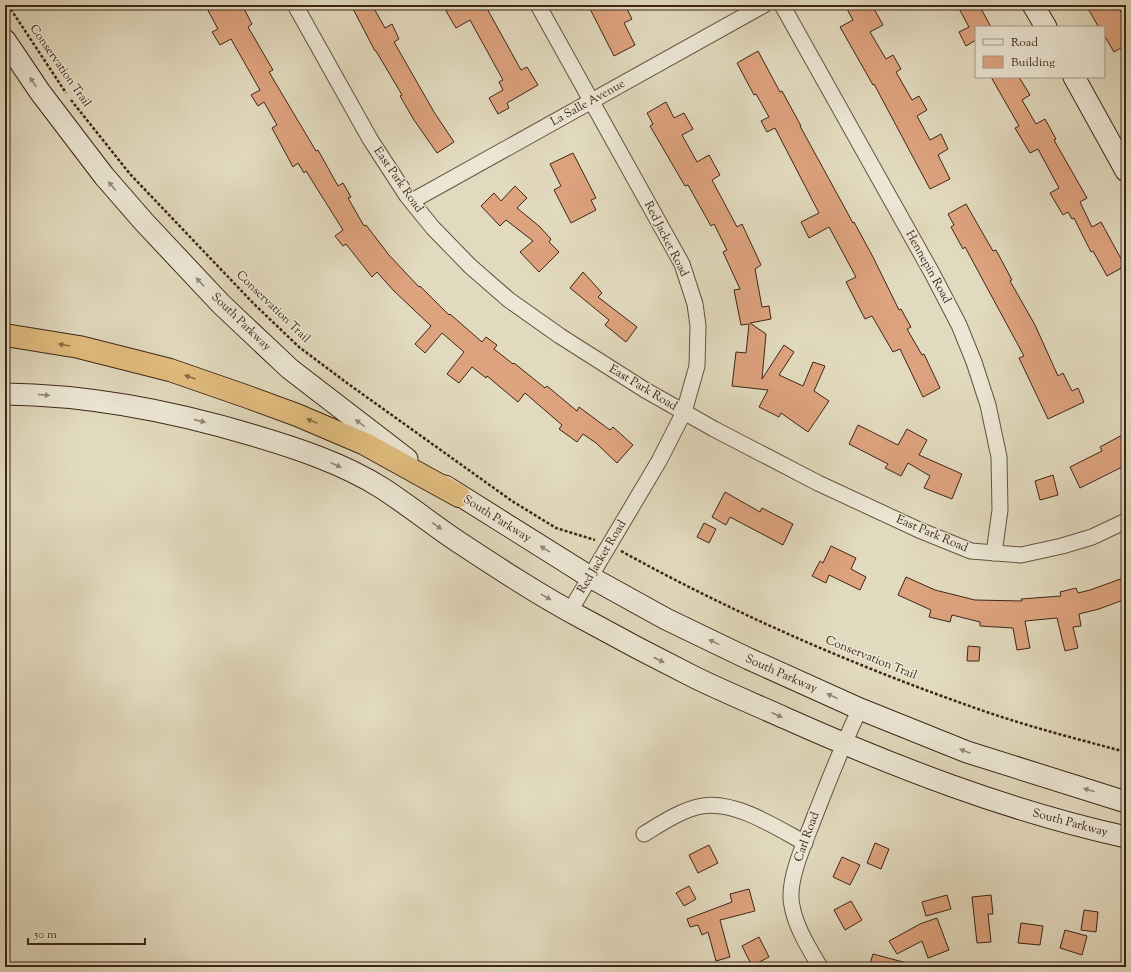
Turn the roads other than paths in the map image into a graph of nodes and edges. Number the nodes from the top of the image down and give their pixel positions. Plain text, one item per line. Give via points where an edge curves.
1 (295, 5) edge
2 (538, 5) edge
3 (764, 5) edge
4 (782, 5) edge
5 (1033, 5) edge
6 (1045, 26) edge
7 (5, 40) edge
8 (1075, 78) edge
9 (591, 102) junction
10 (1126, 171) edge
11 (412, 201) junction
12 (5, 335) edge
13 (5, 394) edge
14 (684, 412) junction
15 (459, 496) junction
16 (1126, 521) edge
17 (994, 553) junction
18 (590, 577) junction
19 (570, 611) junction
20 (860, 709) junction
21 (843, 744) junction
22 (1126, 802) edge
23 (644, 834) dead end
24 (1126, 837) edge
25 (805, 843) junction
26 (820, 967) edge

1 - 11 street, East Park Road via 370,139
2 - 9 street, Red Jacket Road
3 - 9 street, La Salle Avenue
4 - 17 street, Hennepin Road via 932,273 959,325 974,362 988,405 999,457 1000,510
5 - 6 main road
15 -> 7 main road, South Parkway via 393,449 290,369 221,304 104,176 40,92
8 - 10 main road
9 - 11 street, La Salle Avenue
9 - 14 street, Red Jacket Road via 682,264 695,304 698,326 697,366
11 - 14 street, East Park Road via 470,266 509,300 560,336
15 -> 12 highway via 365,444 248,396 170,370 79,347
13 -> 19 main road, South Parkway via 104,401 149,409 237,431 323,459 381,488 458,541
14 - 17 street, East Park Road via 818,483 919,530 971,551
14 - 18 street, Red Jacket Road via 659,461
18 -> 15 main road, South Parkway
16 - 17 street, East Park Road via 1092,537 1062,546 1021,555
18 - 19 street, Red Jacket Road
20 -> 18 main road, South Parkway via 666,619
19 -> 21 main road, South Parkway via 700,680
20 - 21 street, Carl Road
22 -> 20 main road, South Parkway via 967,752
21 - 24 main road, South Parkway via 920,775 1001,803
21 - 25 street, Carl Road
23 - 25 street via 682,812 712,805 754,816
25 - 26 street, Carl Road via 793,878 792,906 804,938

